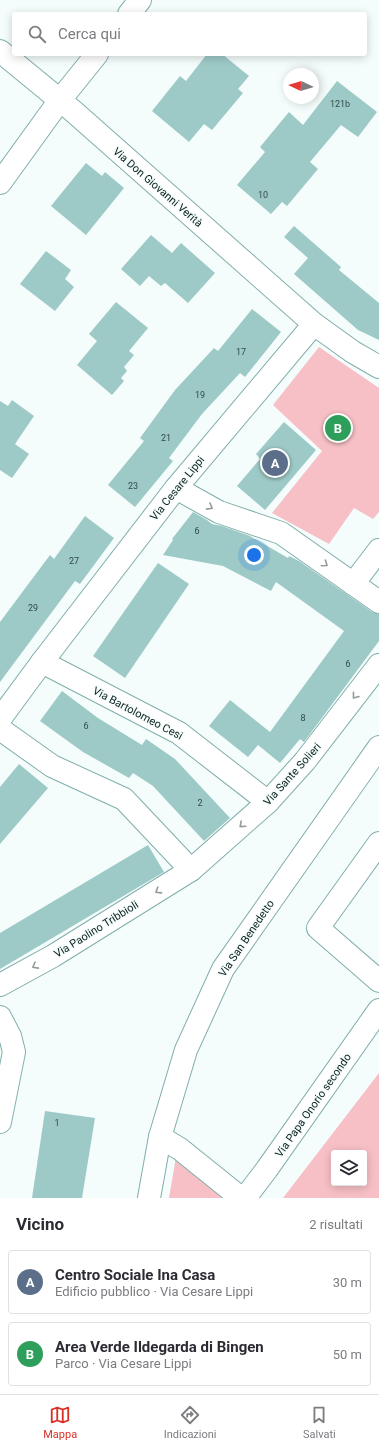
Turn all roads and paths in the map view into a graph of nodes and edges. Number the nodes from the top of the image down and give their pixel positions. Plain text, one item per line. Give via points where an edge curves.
1 (140, 0) edge
2 (131, 12) edge
3 (0, 51) edge
4 (95, 56) edge
5 (60, 100) junction
6 (0, 183) edge
7 (314, 324) junction
8 (379, 367) edge
9 (176, 488) junction
10 (379, 550) edge
11 (353, 584) junction
12 (379, 602) edge
13 (42, 662) junction
14 (379, 665) edge
15 (0, 719) edge
16 (0, 729) edge
17 (379, 747) edge
18 (268, 802) junction
19 (379, 843) edge
20 (191, 870) junction
21 (379, 981) edge
22 (0, 985) edge
23 (379, 1010) edge
24 (0, 1017) edge
25 (0, 1122) edge
26 (160, 1137) junction
27 (149, 1198) edge
28 (241, 1198) edge
29 (245, 1198) edge

1 - 2 street
3 - 5 street, Via Don Giovanni Verità
4 - 5 street
5 - 6 street
5 - 7 street, Via Don Giovanni Verità
7 - 8 street
7 - 9 street, Via Cesare Lippi
9 -> 11 street via 220,512 281,533
9 - 13 street, Via Cesare Lippi
10 - 11 street
11 - 12 street
13 - 15 street, Via Cesare Lippi
13 - 18 street, Via Bartolomeo Cesi via 179,733
14 -> 18 street, Via Sante Solieri via 305,761
16 - 20 street via 52,766 124,799
17 - 26 street, Via San Benedetto via 223,970 186,1050
18 -> 20 street, Via Sante Solieri
19 - 21 street via 318,928
20 -> 22 street, Via Paolino Tribbioli via 53,956
23 - 29 street, Via Papa Onorio secondo
24 - 25 street via 10,1036 14,1052
26 - 27 street, Via San Benedetto
26 - 28 street via 180,1149

